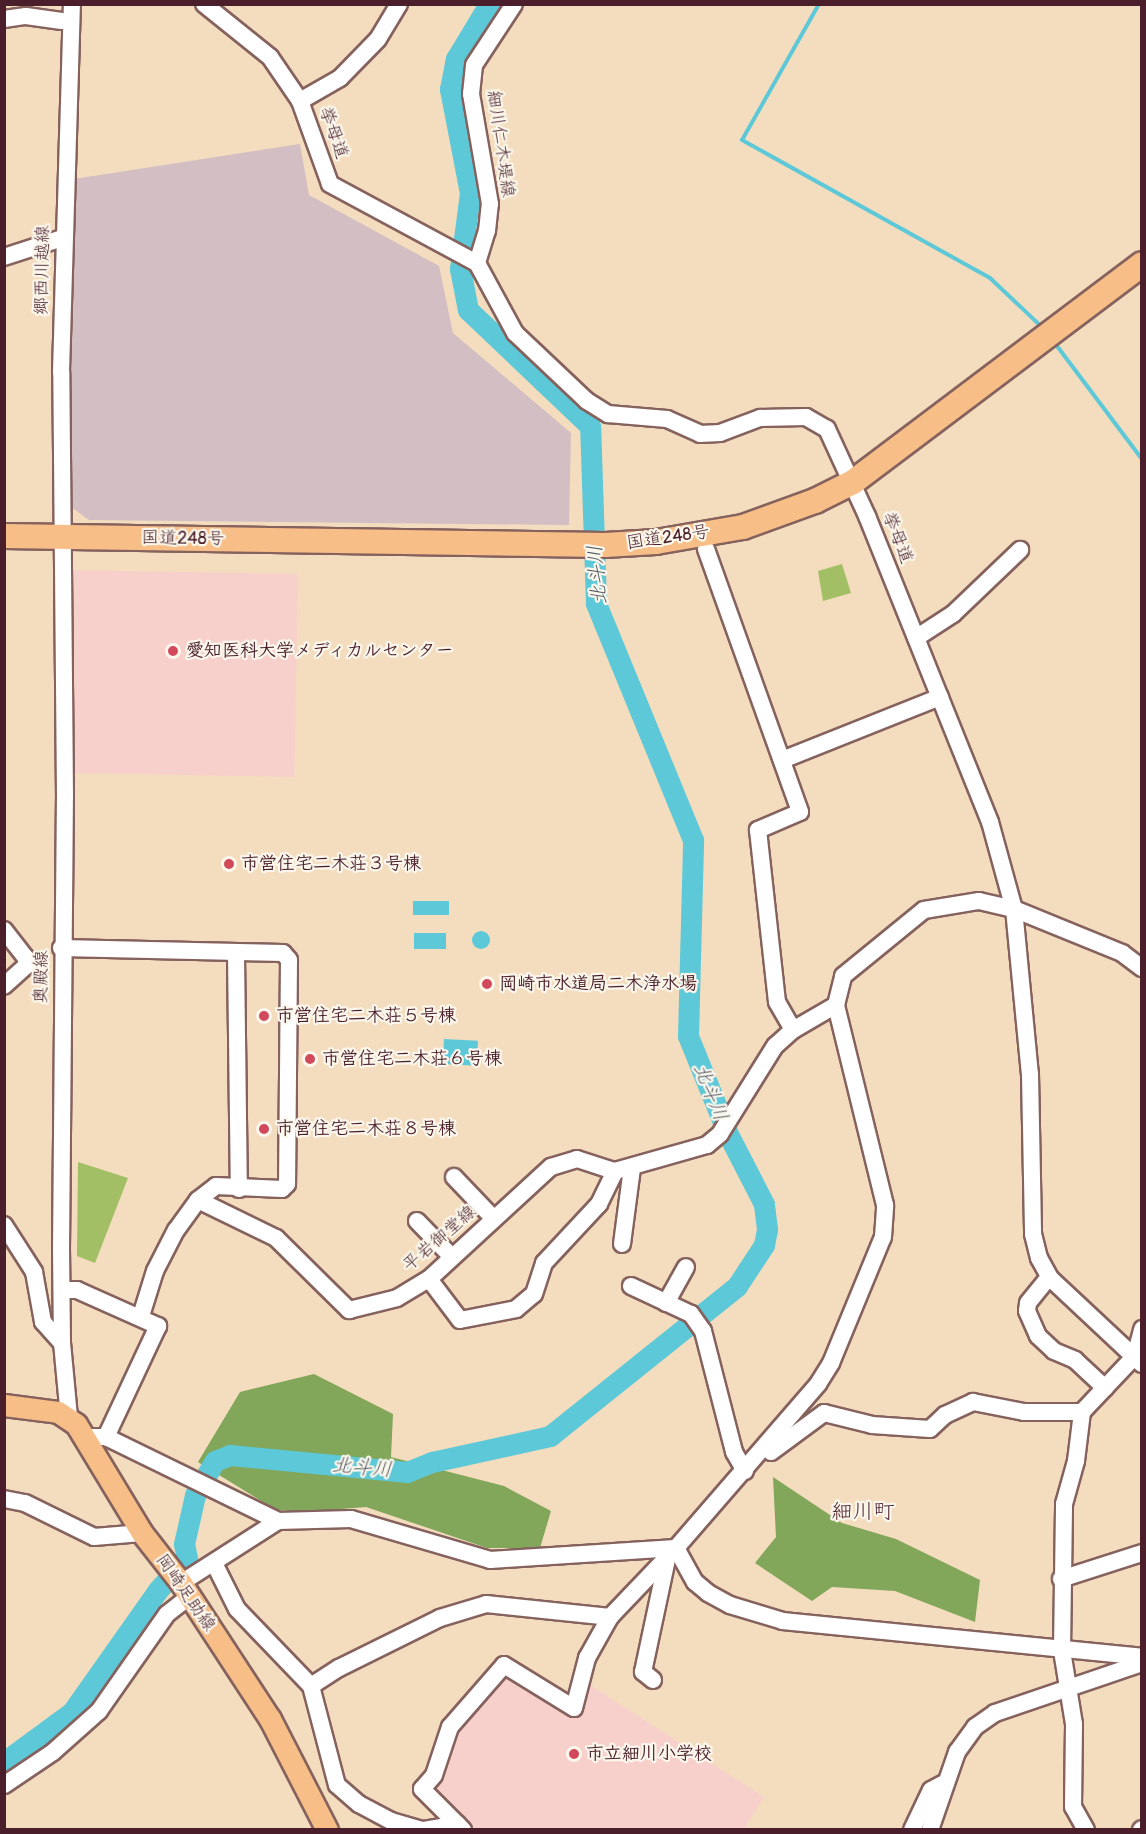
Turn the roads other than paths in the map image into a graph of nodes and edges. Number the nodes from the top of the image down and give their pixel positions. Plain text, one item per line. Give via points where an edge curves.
1 (72, 4) edge
2 (204, 4) edge
3 (399, 4) edge
4 (514, 4) edge
5 (4, 20) edge
6 (62, 21) dead end
7 (300, 101) junction
8 (63, 238) junction
9 (4, 257) edge
10 (477, 263) junction
11 (1142, 264) edge
12 (1142, 281) edge
13 (856, 489) junction
14 (4, 536) edge
15 (61, 544) junction
16 (706, 549) junction
17 (4, 550) edge
18 (1020, 550) dead end
19 (594, 552) junction
20 (916, 638) junction
21 (940, 697) junction
22 (782, 759) junction
23 (1014, 909) junction
24 (4, 930) edge
25 (61, 948) junction
26 (236, 954) junction
27 (1142, 968) edge
28 (4, 986) edge
29 (836, 1005) junction
30 (793, 1030) junction
31 (633, 1168) junction
32 (615, 1171) junction
33 (454, 1177) dead end
34 (239, 1190) junction
35 (198, 1200) junction
36 (493, 1218) junction
37 (417, 1221) dead end
38 (4, 1225) edge
39 (622, 1244) dead end
40 (452, 1257) junction
41 (686, 1267) dead end
42 (1049, 1276) junction
43 (429, 1279) junction
44 (631, 1286) dead end
45 (63, 1290) junction
46 (666, 1303) junction
47 (141, 1316) junction
48 (1142, 1329) edge
49 (62, 1343) junction
50 (1138, 1360) edge
51 (1105, 1388) junction
52 (4, 1405) edge
53 (1082, 1412) junction
54 (69, 1418) junction
55 (83, 1437) junction
56 (106, 1437) junction
57 (745, 1471) junction
58 (4, 1499) edge
59 (278, 1521) junction
60 (142, 1533) junction
61 (1142, 1552) edge
62 (671, 1553) junction
63 (214, 1563) junction
64 (1061, 1579) junction
65 (179, 1581) junction
66 (610, 1617) junction
67 (1062, 1651) junction
68 (1142, 1657) edge
69 (1142, 1663) edge
70 (653, 1680) dead end
71 (311, 1686) junction
72 (1069, 1688) junction
73 (945, 1782) junction
74 (4, 1785) edge
75 (460, 1827) edge
76 (327, 1830) edge
77 (423, 1830) edge
78 (912, 1830) edge
79 (930, 1830) edge
80 (1086, 1830) edge

1 - 8 street, 郷西川越線
2 - 7 street, 挙母道 via 270,57
3 - 7 street via 378,39 340,78
4 - 10 street, 細川仁木堤線 via 474,65 471,94 490,204
5 - 6 street via 26,15
7 - 10 street, 挙母道 via 330,184
8 - 9 street
8 - 15 street, 郷西川越線
10 - 13 street, 挙母道 via 515,333 587,401 608,414 667,419 700,434 720,433 760,418 806,417 827,429
11 - 13 highway, 国道248号
12 - 13 highway, 国道248号
13 - 16 highway, 国道248号 via 736,544
13 - 19 highway, 国道248号 via 743,527
13 - 20 street, 挙母道
14 - 15 highway, 国道248号
15 - 17 highway, 国道248号
15 - 19 highway, 国道248号
15 - 25 street, 奥殿線 via 65,797
16 - 19 highway, 国道248号
16 - 22 street
18 - 20 street via 953,614
20 - 21 street, 挙母道
21 - 22 street
21 - 23 street, 挙母道 via 990,822
22 - 30 street via 800,812 758,830 777,1002
23 - 27 street via 1122,952
23 - 29 street via 979,901 924,910 843,976
23 - 42 street, 挙母道 via 1030,1074 1034,1234 1039,1258
24 - 28 street via 26,957 27,965
25 - 26 street
25 - 45 street, 奥殿線
26 - 34 street
26 - 34 street via 283,953 290,960 287,1184 282,1189
29 - 30 street
29 - 57 street via 885,1205 884,1237 831,1363 791,1419
30 - 31 street, 平岩御堂線 via 765,1059 720,1134 707,1145
31 - 32 street, 平岩御堂線
31 - 39 street
32 - 36 street, 平岩御堂線 via 577,1159 551,1167
32 - 43 street via 599,1204 544,1263 534,1294 516,1309 460,1320
33 - 36 street
34 - 35 street via 216,1186
35 - 43 street, 平岩御堂線 via 276,1238 350,1310 397,1298
35 - 47 street via 176,1230 155,1271
36 - 40 street, 平岩御堂線
37 - 40 street
38 - 49 street via 34,1272 44,1322
40 - 43 street, 平岩御堂線
41 - 46 street
42 - 50 street
42 - 51 street via 1028,1303 1038,1336 1054,1352 1076,1360
44 - 46 street
45 - 47 street via 77,1290
45 - 49 street, 奥殿線
46 - 57 street via 691,1314 703,1331 734,1452
47 - 56 street via 156,1324 157,1329
48 - 50 street
49 - 54 street, 奥殿線
50 - 51 street
51 - 53 street
52 - 54 main road
53 - 57 street via 1024,1412 973,1402 945,1415 930,1429 872,1425 824,1413
53 - 64 street via 1076,1461 1064,1504
54 - 55 main road, 岡崎足助線
55 - 56 street
55 - 60 main road, 岡崎足助線
56 - 59 street
57 - 62 street
58 - 60 street via 25,1503 94,1537
59 - 62 street via 351,1519 490,1560
59 - 63 street
60 - 65 main road, 岡崎足助線
61 - 64 street
62 - 66 street
62 - 67 street via 708,1593 730,1605 783,1622
62 - 70 street via 643,1672
63 - 65 street
63 - 71 street via 237,1609
64 - 67 street
65 - 74 street via 167,1614 99,1711 53,1752
65 - 76 main road, 岡崎足助線 via 270,1719
66 - 71 street via 486,1604 440,1618
66 - 75 street via 587,1658 574,1708 504,1665 450,1727 434,1775 422,1789
67 - 68 street
67 - 72 street
69 - 72 street
71 - 77 street via 337,1785 359,1804 391,1821
72 - 73 street via 986,1718 967,1736
72 - 80 street via 1074,1725 1073,1807
73 - 78 street via 931,1790
73 - 79 street
75 - 77 street

